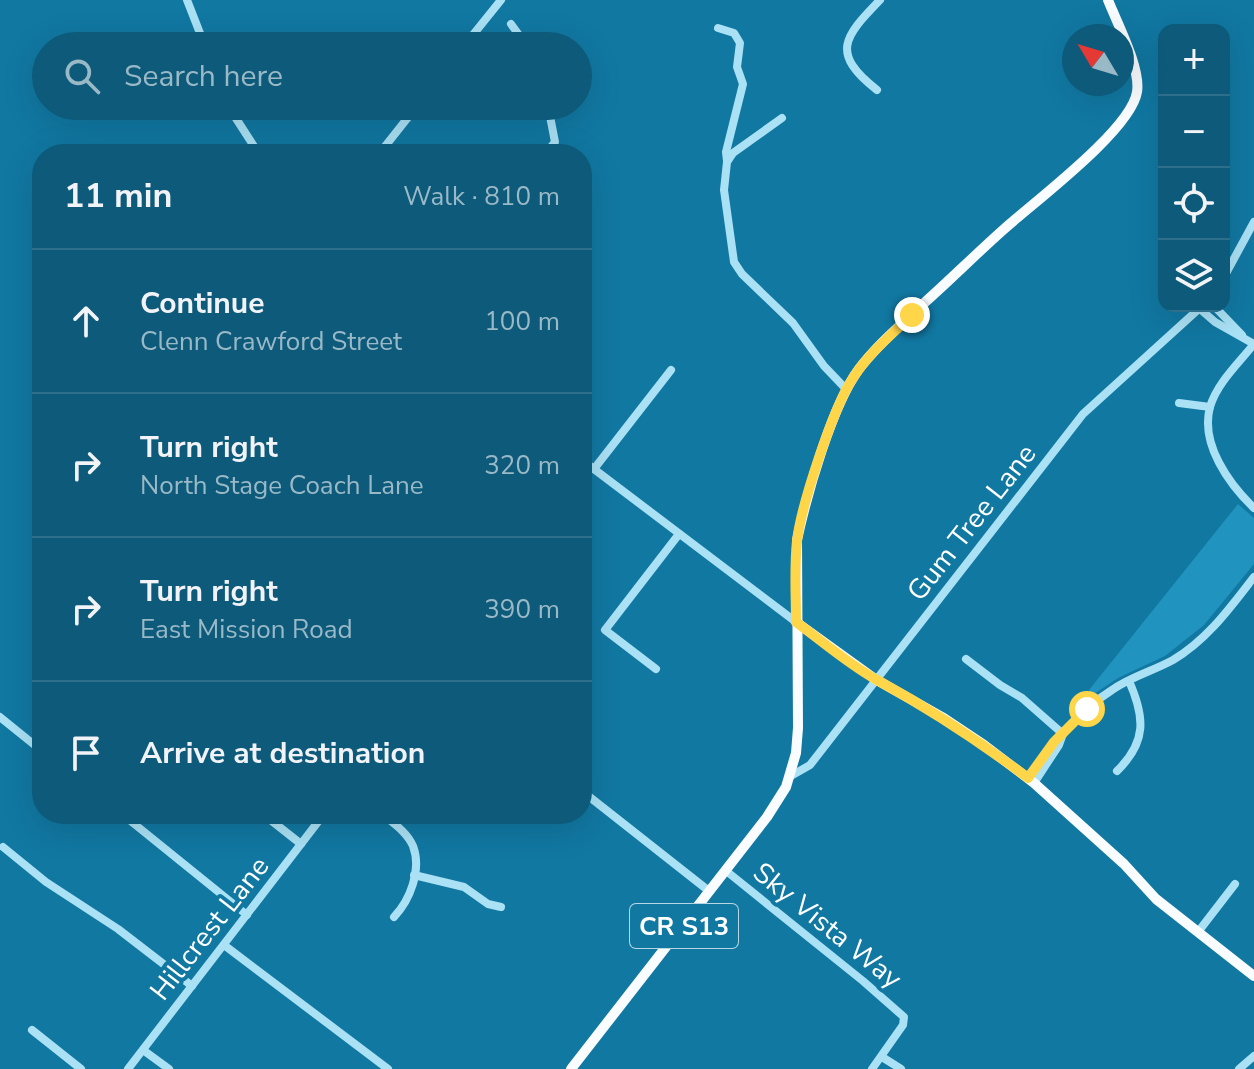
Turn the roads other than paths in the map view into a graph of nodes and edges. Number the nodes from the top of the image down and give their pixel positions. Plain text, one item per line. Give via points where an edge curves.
1 (187, 0) edge
2 (501, 0) edge
3 (880, 0) edge
4 (1108, 0) edge
5 (511, 24) dead end
6 (718, 28) dead end
7 (200, 32) edge
8 (475, 32) edge
9 (517, 32) edge
10 (877, 90) dead end
11 (782, 118) dead end
12 (237, 120) edge
13 (406, 120) edge
14 (551, 120) edge
15 (253, 144) edge
16 (387, 144) edge
17 (553, 144) edge
18 (727, 162) junction
19 (1254, 222) edge
20 (1230, 266) edge
21 (1195, 312) edge
22 (1206, 312) edge
23 (1220, 312) edge
24 (1242, 336) junction
25 (1254, 344) edge
26 (671, 370) dead end
27 (846, 389) junction
28 (1179, 403) dead end
29 (1210, 407) junction
30 (592, 462) edge
31 (592, 467) edge
32 (1254, 508) edge
33 (679, 534) junction
34 (1254, 577) edge
35 (796, 622) junction
36 (813, 634) junction
37 (797, 654) junction
38 (966, 659) dead end
39 (656, 669) dead end
40 (875, 679) junction
41 (1129, 681) junction
42 (0, 717) edge
43 (1063, 734) junction
44 (32, 743) edge
45 (1117, 771) dead end
46 (789, 777) junction
47 (1031, 781) junction
48 (592, 798) edge
49 (134, 824) edge
50 (276, 824) edge
51 (316, 824) edge
52 (394, 824) edge
53 (301, 844) junction
54 (3, 847) dead end
55 (725, 870) junction
56 (414, 875) junction
57 (1235, 884) dead end
58 (709, 891) junction
59 (501, 907) dead end
60 (247, 915) junction
61 (394, 917) dead end
62 (1198, 932) junction
63 (224, 945) junction
64 (1254, 976) edge
65 (192, 986) junction
66 (32, 1030) dead end
67 (143, 1050) junction
68 (1254, 1056) edge
69 (882, 1057) junction
70 (81, 1069) edge
71 (128, 1069) edge
72 (169, 1069) edge
73 (388, 1069) edge
74 (571, 1069) edge
75 (872, 1069) edge
76 (901, 1069) edge
77 (1239, 1069) edge

1 - 7 street
2 - 8 street
3 - 10 street via 849,36 847,47 853,68
4 - 27 main road, CR S13 via 1136,73 1137,94 1130,111 895,331
5 - 9 street
6 - 18 street via 734,33 740,43 737,67 743,84
11 - 18 street
12 - 15 street
13 - 16 street
14 - 17 street
18 - 27 street via 724,190 734,262
19 - 20 street
21 - 40 street, Gum Tree Lane via 1083,414
22 - 24 street
23 - 24 street
24 - 25 street
25 - 29 street
26 - 30 street
27 - 35 main road, CR S13 via 803,513 796,552
28 - 29 street
29 - 32 street via 1214,449 1227,477
31 - 33 street
33 - 35 street
33 - 39 street via 605,630
34 - 41 street via 1204,637 1174,660
35 - 36 main road
35 - 37 main road, CR S13
36 - 37 main road
36 - 40 main road
37 - 46 main road, CR S13 via 798,728
38 - 43 street
40 - 46 street, Gum Tree Lane via 810,765
40 - 47 main road via 942,717
41 - 43 street via 1087,709
41 - 45 street via 1141,715 1140,739
42 - 44 street
43 - 47 street
46 - 55 main road, CR S13 via 767,817
47 - 62 main road
48 - 58 street
49 - 60 street
50 - 53 street
51 - 53 street, Hillcrest Lane
52 - 56 street via 413,846
53 - 60 street, Hillcrest Lane
54 - 65 street
55 - 58 main road, CR S13
55 - 69 street, Sky Vista Way via 904,1017
56 - 59 street via 464,887
56 - 61 street via 404,906
57 - 62 street
58 - 74 main road, CR S13
60 - 63 street, Hillcrest Lane
62 - 64 main road
63 - 65 street, Hillcrest Lane
63 - 73 street
65 - 67 street, Hillcrest Lane
66 - 70 street
67 - 71 street, Hillcrest Lane
67 - 72 street
68 - 77 street
69 - 75 street, Sky Vista Way
69 - 76 street

